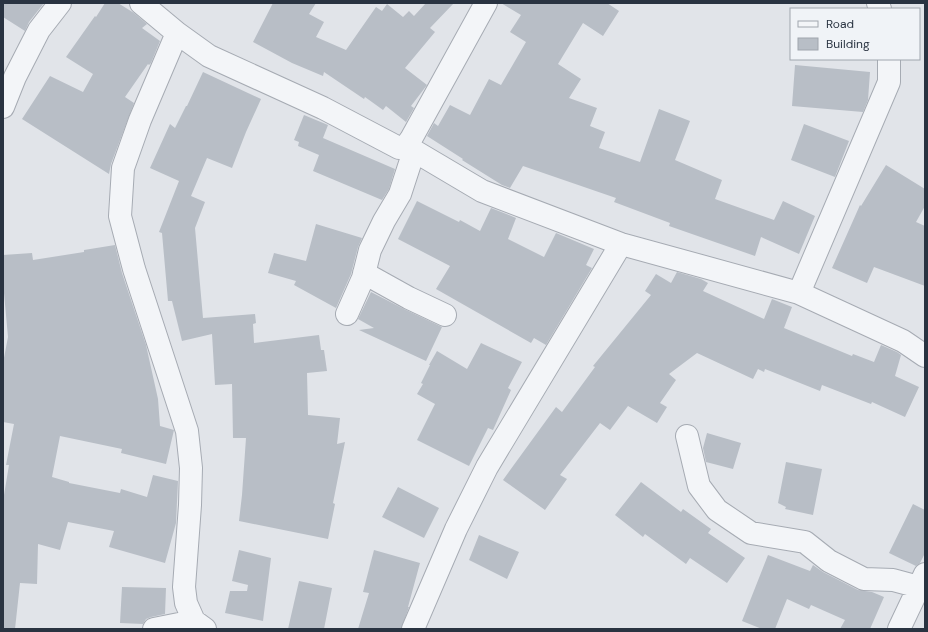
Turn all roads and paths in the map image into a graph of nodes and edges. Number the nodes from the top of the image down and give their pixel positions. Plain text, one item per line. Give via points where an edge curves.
1 (60, 3) edge
2 (141, 3) edge
3 (486, 3) edge
4 (177, 33) junction
5 (889, 60) edge
6 (3, 107) edge
7 (410, 149) junction
8 (621, 244) junction
9 (364, 273) junction
10 (800, 294) junction
11 (347, 314) dead end
12 (444, 314) dead end
13 (925, 356) edge
14 (687, 436) dead end
15 (922, 580) edge
16 (199, 625) edge
17 (154, 629) edge
18 (413, 629) edge
19 (900, 629) edge

1 - 6 street via 39,30 15,76
2 - 4 street
3 - 7 street
4 - 7 street via 209,56 323,108 399,148
4 - 16 street via 140,120 123,168 120,216 134,269 187,431 191,468 184,587 186,603
5 - 10 street via 889,82
7 - 8 street via 482,191
7 - 9 street via 400,194 370,250
8 - 10 street
8 - 18 street via 487,467 456,528
9 - 11 street
9 - 12 street via 408,298
10 - 13 street via 903,341
14 - 15 street via 699,486 717,510 751,533 805,542 829,561 864,579
15 - 19 street
16 - 17 street

